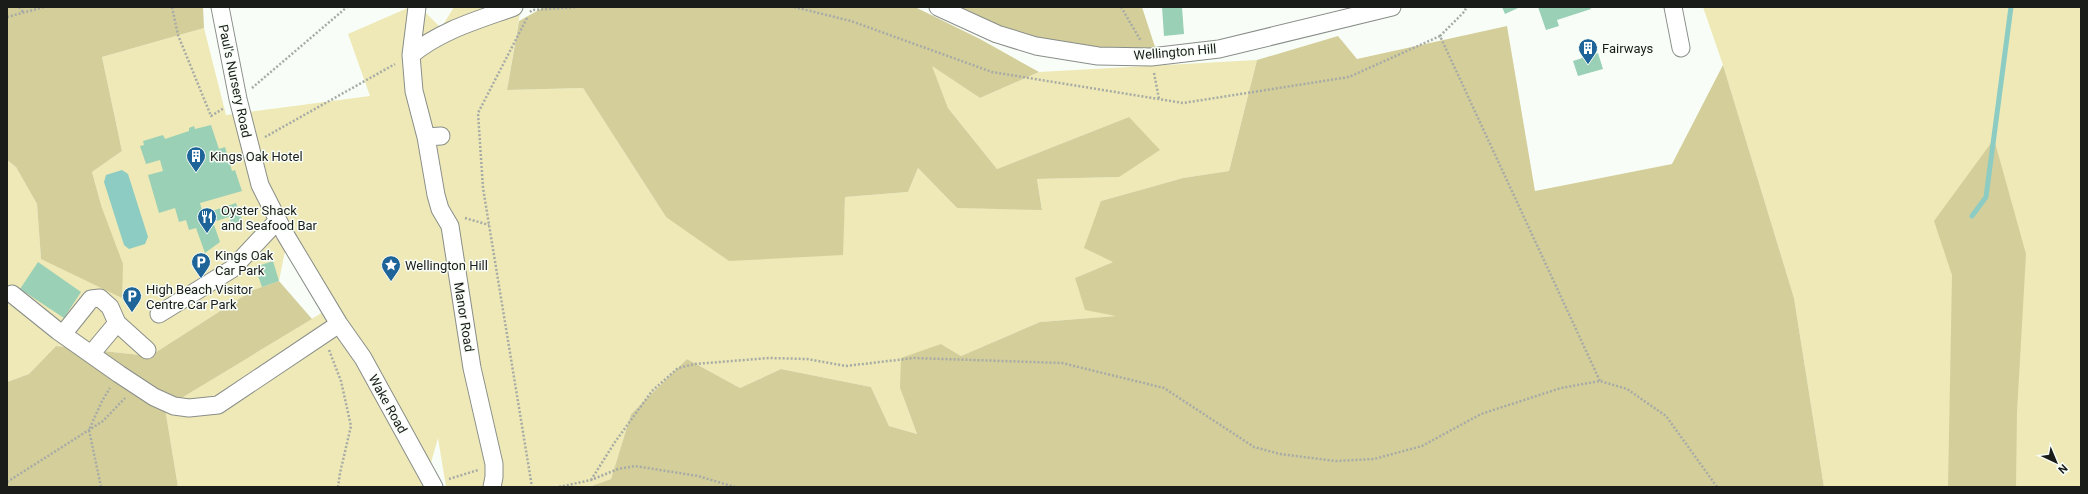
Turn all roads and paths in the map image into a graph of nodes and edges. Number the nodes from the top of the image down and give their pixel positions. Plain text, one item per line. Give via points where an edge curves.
1 (19, 7) edge
2 (44, 7) edge
3 (172, 7) edge
4 (220, 7) edge
5 (347, 7) edge
6 (417, 7) edge
7 (514, 7) edge
8 (578, 7) edge
9 (794, 7) edge
10 (938, 7) edge
11 (1392, 7) edge
12 (1466, 7) edge
13 (1673, 7) edge
14 (22, 12) junction
15 (7, 17) edge
16 (1440, 36) junction
17 (1681, 48) dead end
18 (411, 55) junction
19 (238, 100) junction
20 (250, 146) junction
21 (461, 216) dead end
22 (278, 220) junction
23 (489, 225) junction
24 (12, 294) dead end
25 (159, 314) dead end
26 (117, 322) junction
27 (339, 324) junction
28 (63, 334) junction
29 (312, 342) junction
30 (147, 350) dead end
31 (92, 353) junction
32 (119, 374) junction
33 (1600, 381) junction
34 (137, 386) junction
35 (89, 430) junction
36 (494, 464) junction
37 (591, 480) junction
38 (7, 482) edge
39 (433, 486) edge
40 (101, 487) edge
41 (338, 487) edge
42 (492, 487) edge
43 (532, 487) edge
44 (559, 487) edge
45 (736, 487) edge
46 (1717, 487) edge

1 - 14 path
2 - 14 path
3 - 19 path via 178,35 211,116
4 - 19 street, Paul's Nursery Road
5 - 19 path
6 - 18 street, Manor Road
7 - 18 street via 453,28
8 - 23 path via 532,10 478,113 482,188
9 - 16 path via 851,21 992,72 1183,103 1349,77
10 - 11 street, Wellington Hill via 997,34 1036,46 1098,56 1151,57 1219,49
12 - 16 path
13 - 17 street
14 - 15 path
16 - 33 path
18 - 20 path
18 - 36 street, Manor Road via 414,91 433,136 436,195 440,209 450,226 472,368
19 - 20 street, Paul's Nursery Road
20 - 22 street, Paul's Nursery Road via 260,185
21 - 23 path
22 - 25 street via 232,269
22 - 27 street, Paul's Nursery Road
23 - 43 path
24 - 28 street
26 - 28 street via 110,307 100,298 91,299
26 - 30 street
26 - 31 street
27 - 29 street
27 - 39 street, Wake Road via 363,358
28 - 31 street
29 - 34 street via 218,405 189,408 174,406
29 - 41 path via 328,349 341,381 350,426
31 - 32 street
32 - 34 street
32 - 35 path via 102,401
33 - 37 path via 1561,388 1482,414 1422,446 1374,459 1336,461 1280,454 1254,446 1164,388 1062,363 914,358 846,366 807,359 769,358 694,364 678,368 652,391
33 - 46 path via 1627,389 1666,416
34 - 35 path via 103,421
35 - 38 path
35 - 40 path
36 - 39 path
36 - 42 street, Manor Road
37 - 44 path
37 - 45 path via 618,469 635,466 698,476

